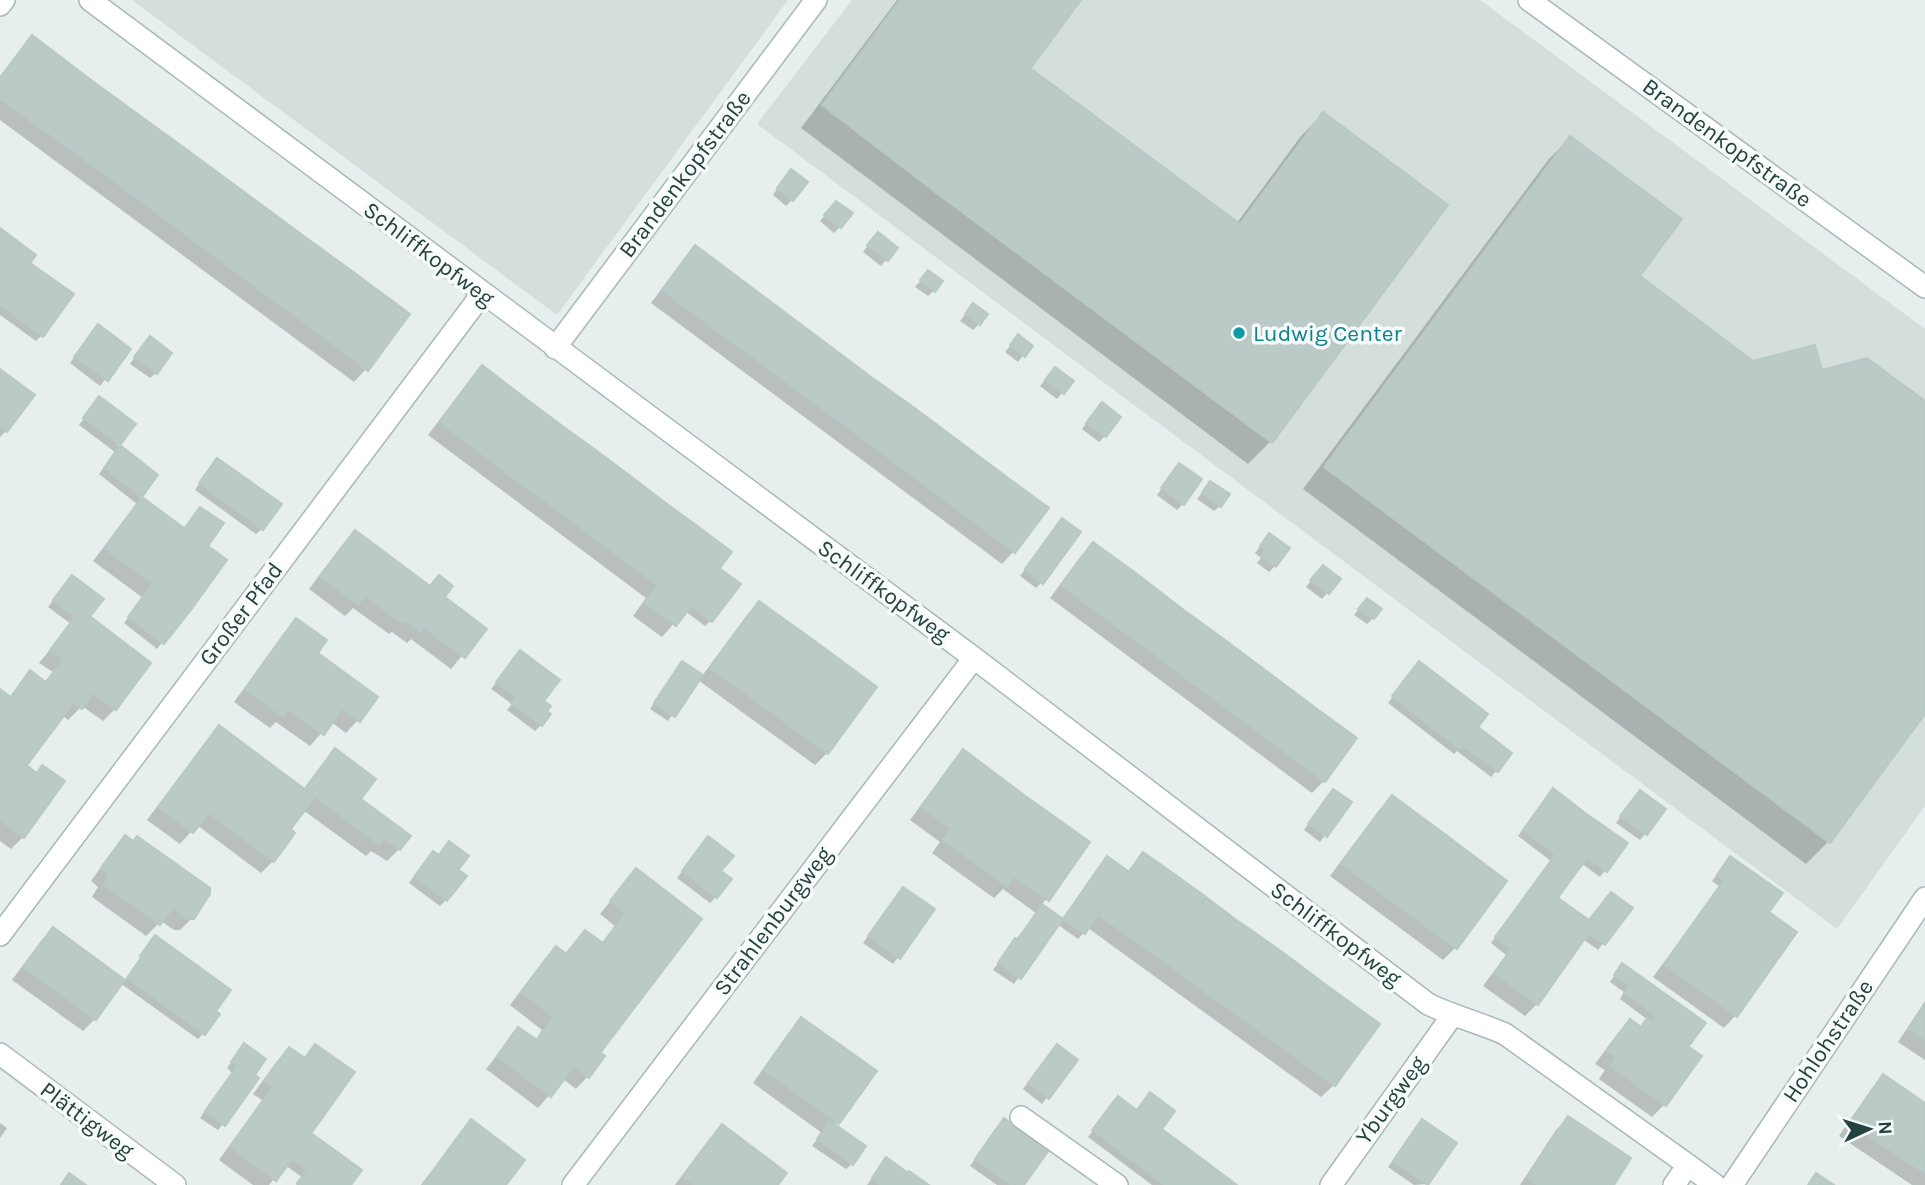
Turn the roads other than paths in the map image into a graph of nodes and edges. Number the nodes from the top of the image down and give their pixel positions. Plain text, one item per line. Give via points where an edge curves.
1 (4, 0) edge
2 (90, 0) edge
3 (816, 0) edge
4 (1529, 0) edge
5 (0, 5) edge
6 (1925, 287) edge
7 (482, 294) junction
8 (555, 348) junction
9 (974, 658) junction
10 (1925, 898) edge
11 (0, 935) edge
12 (1452, 1016) junction
13 (0, 1054) edge
14 (1021, 1117) dead end
15 (1688, 1165) junction
16 (175, 1185) edge
17 (573, 1185) edge
18 (1117, 1185) edge
19 (1331, 1185) edge
20 (1674, 1185) edge
21 (1715, 1185) edge
22 (1732, 1185) edge

1 - 5 street
2 - 7 street, Schliffkopfweg
3 - 8 street, Brandenkopfstraße
4 - 6 street, Brandenkopfstraße
7 - 8 street, Schliffkopfweg
7 - 11 street, Großer Pfad
8 - 9 street, Schliffkopfweg
9 - 12 street, Schliffkopfweg via 1417,996
9 - 17 street, Strahlenburgweg
10 - 22 street, Hohlohstraße
12 - 15 street, Schliffkopfweg via 1505,1034
12 - 19 street, Yburgweg
13 - 16 street, Plättigweg
14 - 18 street
15 - 20 street
15 - 21 street, Schliffkopfweg

